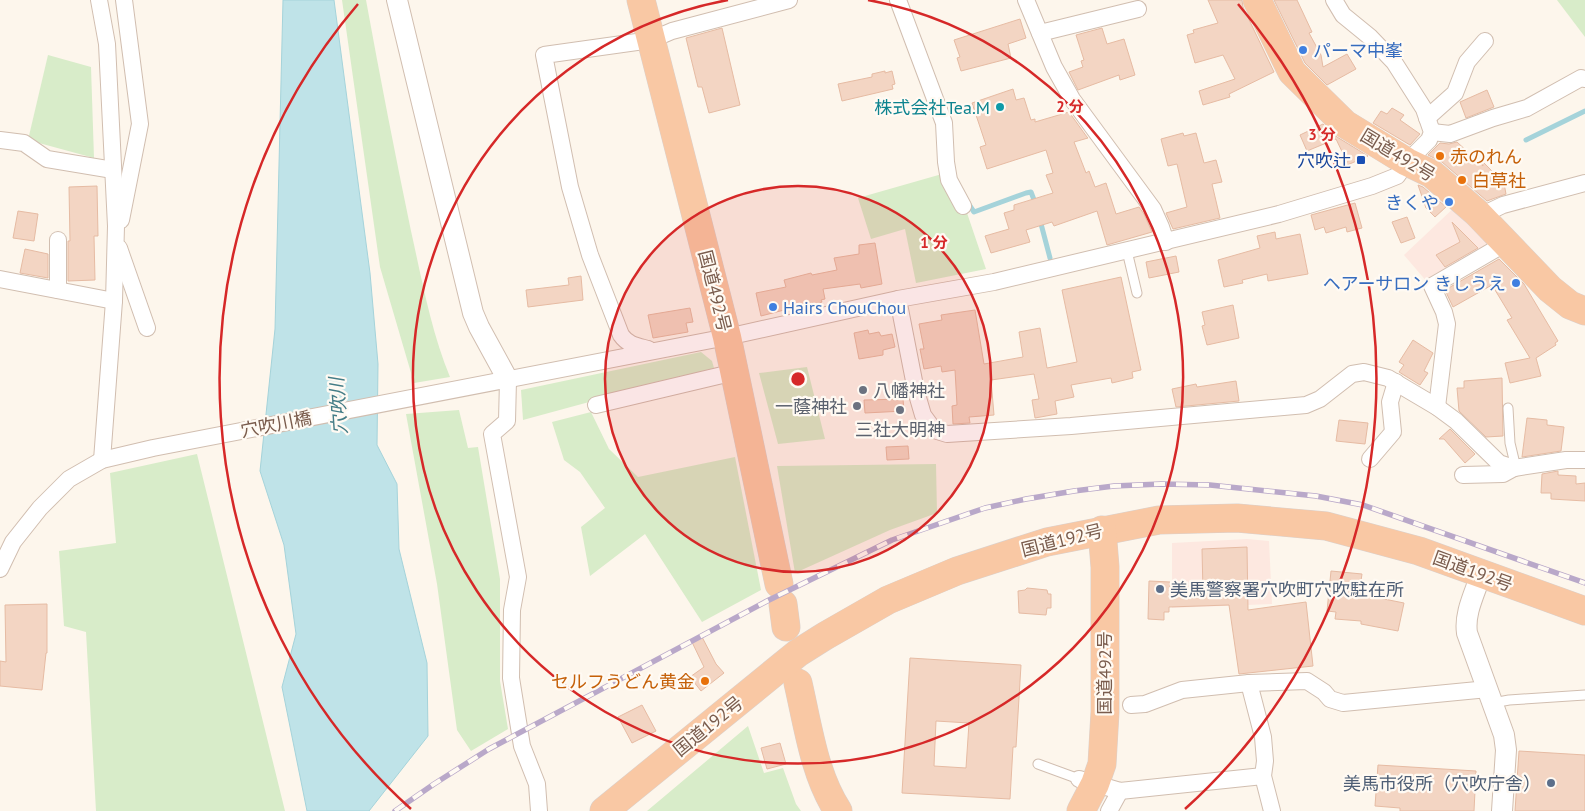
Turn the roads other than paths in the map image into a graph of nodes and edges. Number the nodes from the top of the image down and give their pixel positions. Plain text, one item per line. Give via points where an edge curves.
1 (99, 0) edge
2 (124, 0) edge
3 (396, 0) edge
4 (641, 0) edge
5 (789, 0) edge
6 (898, 0) edge
7 (1026, 0) edge
8 (1257, 0) edge
9 (1334, 0) edge
10 (1138, 9) dead end
11 (1040, 33) junction
12 (651, 40) junction
13 (1484, 41) dead end
14 (1585, 79) edge
15 (1430, 125) junction
16 (0, 140) edge
17 (1407, 162) junction
18 (113, 170) junction
19 (1585, 182) edge
20 (963, 206) dead end
21 (1480, 216) junction
22 (116, 239) junction
23 (58, 240) dead end
24 (1166, 242) junction
25 (1506, 244) junction
26 (1126, 251) junction
27 (0, 279) edge
28 (58, 290) junction
29 (1137, 293) dead end
30 (898, 299) junction
31 (114, 301) junction
32 (1585, 311) edge
33 (147, 328) dead end
34 (727, 337) junction
35 (652, 350) junction
36 (734, 372) junction
37 (508, 380) junction
38 (1396, 382) junction
39 (596, 405) dead end
40 (1437, 407) junction
41 (1508, 408) dead end
42 (1370, 459) dead end
43 (102, 460) junction
44 (1585, 460) edge
45 (1515, 468) junction
46 (1463, 475) dead end
47 (1102, 530) junction
48 (6, 539) edge
49 (0, 569) edge
50 (1481, 574) junction
51 (783, 605) dead end
52 (1585, 611) edge
53 (798, 683) dead end
54 (1249, 683) junction
55 (1585, 695) edge
56 (1491, 696) junction
57 (1131, 705) dead end
58 (1038, 764) dead end
59 (1263, 776) junction
60 (1098, 785) junction
61 (539, 811) edge
62 (604, 811) edge
63 (838, 811) edge
64 (1081, 811) edge
65 (1109, 811) edge
66 (1272, 811) edge
67 (1502, 811) edge

1 - 18 street via 107,44
2 - 22 street via 140,124
3 - 37 street via 473,313
4 - 12 highway, 国道492号
5 - 12 street via 672,31
6 - 20 street via 944,123 949,180
7 - 11 street
8 - 17 highway, 国道492号 via 1292,72 1345,124
9 - 15 street via 1343,15 1394,62 1424,109
10 - 11 street
11 - 24 street via 1072,99 1153,209
12 - 34 highway, 国道492号
12 - 35 street via 544,55 570,187 590,256 624,340
13 - 15 street, 穴吹川橋 via 1467,62 1455,93
14 - 15 street via 1581,78 1527,108 1450,134
15 - 17 street, 穴吹川橋 via 1429,140
16 - 18 street via 24,143 47,158
17 - 21 highway, 国道492号 via 1432,174
17 - 24 street, 穴吹川橋 via 1396,176 1372,186 1279,214
18 - 22 street
19 - 21 street via 1503,205
21 - 25 highway, 国道492号
22 - 31 street
22 - 33 street
23 - 28 street
24 - 26 street, 穴吹川橋
25 - 32 highway, 国道492号 via 1550,289 1570,305
25 - 40 street via 1432,286 1447,324
26 - 29 lane
26 - 30 street, 穴吹川橋 via 994,282
27 - 28 street
28 - 31 street
30 - 34 street, 穴吹川橋
30 - 38 street via 923,416 934,430 947,434 1306,405 1320,399 1343,379 1364,372
31 - 43 street
34 - 35 street, 穴吹川橋
34 - 36 highway, 国道492号
35 - 37 street, 穴吹川橋
36 - 39 street
36 - 51 highway, 国道492号
37 - 43 street, 穴吹川橋
37 - 61 street via 507,421 492,434 518,577 512,610 511,678 522,746 536,784
38 - 40 street
38 - 42 street via 1390,402 1393,432
40 - 45 street via 1499,463
41 - 45 lane
43 - 48 street, 穴吹川橋 via 70,478
44 - 45 street
45 - 46 street via 1503,474
47 - 50 highway, 国道192号 via 1159,520 1237,518 1326,526 1419,551
47 - 60 highway, 国道492号 via 1105,712
47 - 62 highway, 国道192号 via 1002,555 888,600 798,653
48 - 49 street, 穴吹川橋
50 - 52 highway, 国道192号
50 - 56 street via 1466,625
53 - 63 highway via 821,776
54 - 56 street via 1307,681 1330,700 1343,703
54 - 57 street via 1182,690 1145,704
54 - 59 street via 1263,737
55 - 56 lane via 1509,700
56 - 67 street via 1506,750
58 - 60 lane
59 - 60 street
59 - 66 street
60 - 64 highway, 国道492号
60 - 65 street

